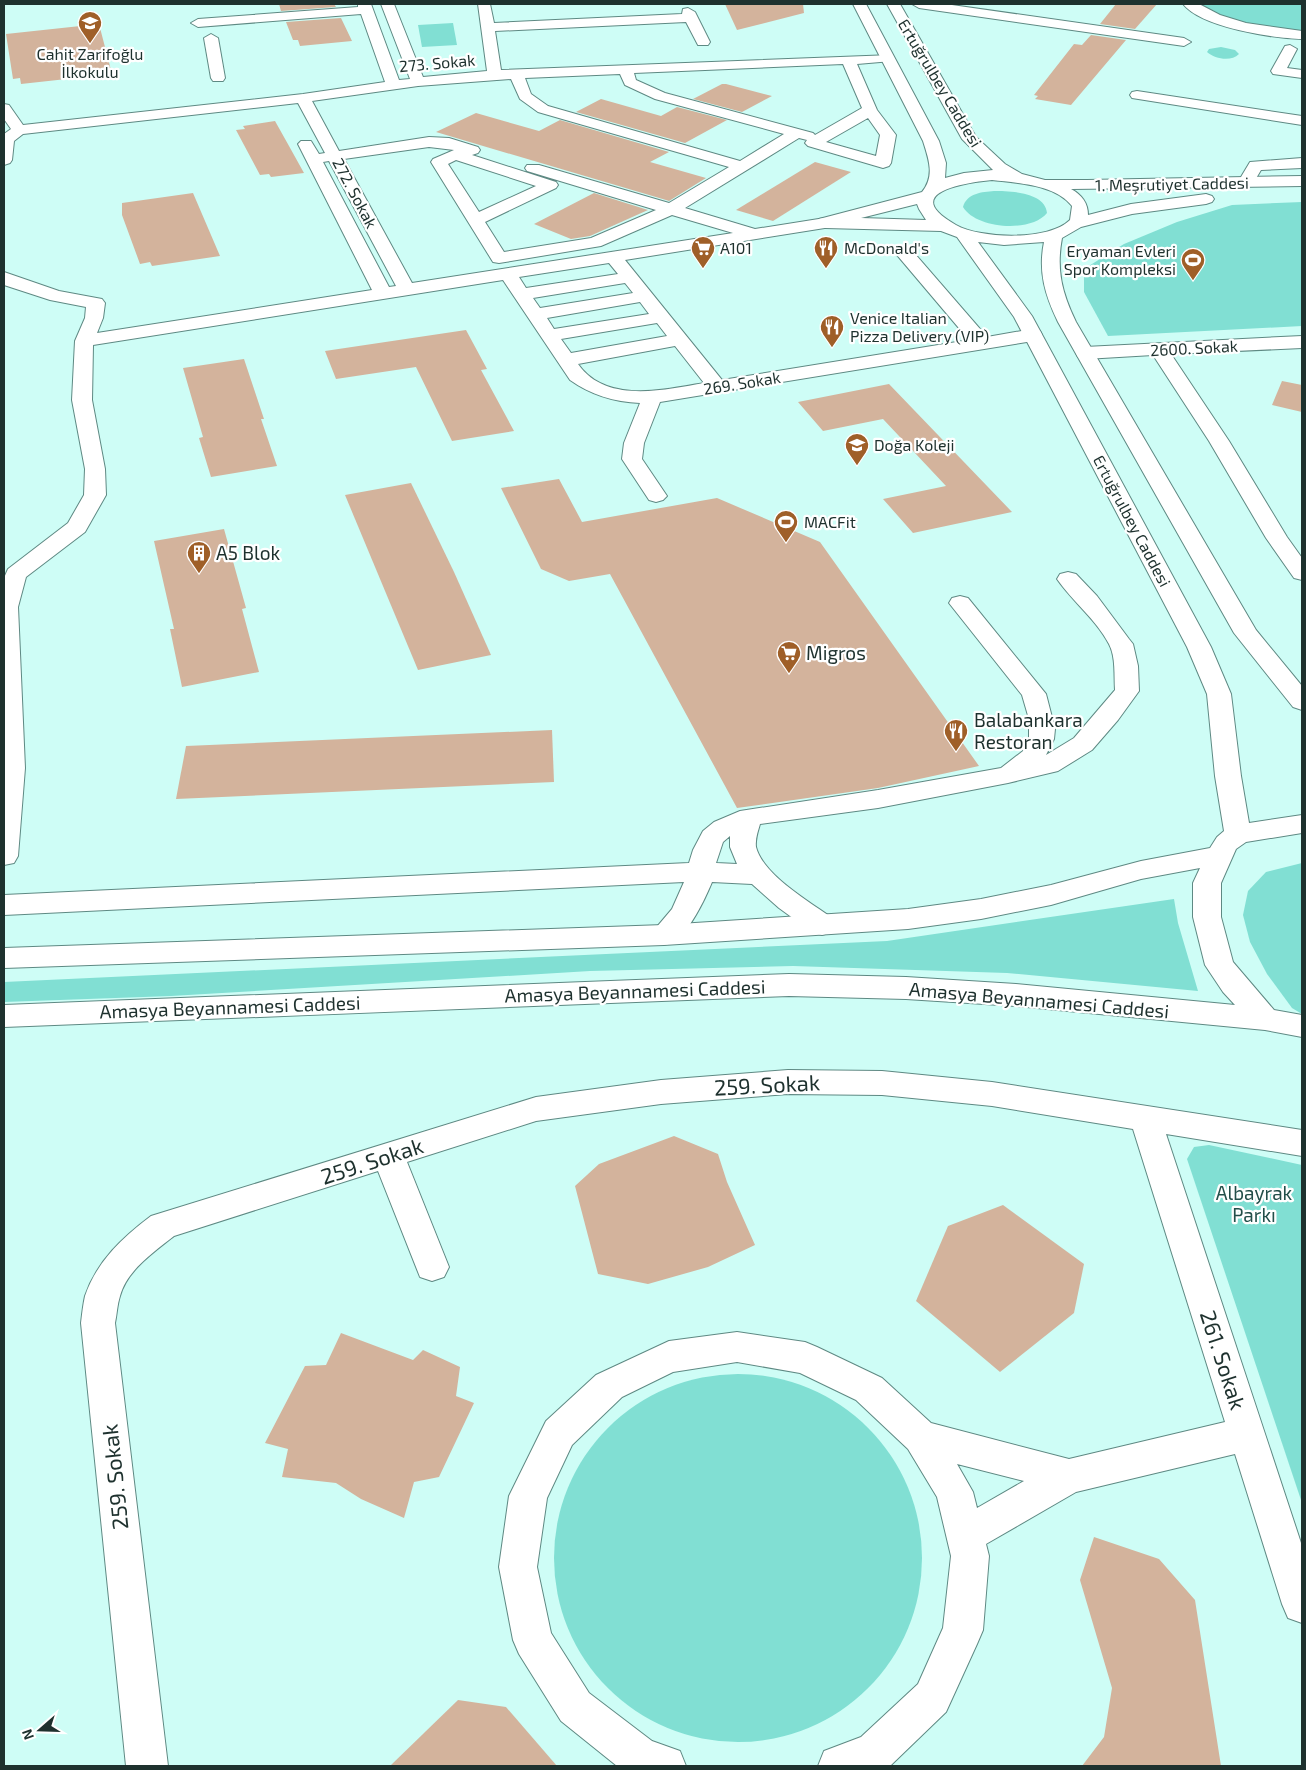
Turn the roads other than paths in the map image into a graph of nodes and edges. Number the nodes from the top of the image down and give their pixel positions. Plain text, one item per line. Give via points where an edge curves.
1 (220, 4) edge
2 (387, 4) edge
3 (484, 4) edge
4 (858, 4) edge
5 (893, 4) edge
6 (919, 4) edge
7 (1190, 4) edge
8 (365, 7) edge
9 (688, 9) edge
10 (223, 21) junction
11 (488, 27) junction
12 (1302, 34) edge
13 (211, 38) junction
14 (703, 42) dead end
15 (1184, 42) dead end
16 (1290, 49) dead end
17 (887, 58) junction
18 (848, 60) junction
19 (626, 70) junction
20 (516, 74) junction
21 (1302, 74) edge
22 (496, 75) junction
23 (218, 78) dead end
24 (418, 82) junction
25 (393, 84) junction
26 (1137, 95) dead end
27 (304, 98) junction
28 (284, 100) junction
29 (4, 108) edge
30 (870, 110) junction
31 (293, 117) dead end
32 (1302, 121) edge
33 (19, 130) junction
34 (797, 133) junction
35 (301, 134) dead end
36 (819, 139) junction
37 (335, 156) junction
38 (314, 159) junction
39 (4, 160) edge
40 (1302, 163) edge
41 (742, 166) junction
42 (1016, 177) junction
43 (1302, 181) edge
44 (1041, 182) junction
45 (1246, 182) junction
46 (932, 192) junction
47 (1302, 195) edge
48 (671, 209) junction
49 (475, 220) junction
50 (825, 223) junction
51 (1076, 224) junction
52 (955, 229) junction
53 (755, 234) junction
54 (1054, 235) junction
55 (903, 251) dead end
56 (614, 257) junction
57 (508, 274) junction
58 (4, 277) edge
59 (630, 277) junction
60 (406, 289) junction
61 (383, 293) junction
62 (522, 294) junction
63 (645, 296) junction
64 (535, 314) junction
65 (662, 317) junction
66 (550, 335) junction
67 (1033, 335) junction
68 (680, 340) junction
69 (84, 341) junction
70 (1302, 342) edge
71 (982, 343) junction
72 (1158, 350) junction
73 (1085, 353) junction
74 (566, 360) junction
75 (717, 387) junction
76 (652, 397) junction
77 (656, 496) dead end
78 (1302, 573) edge
79 (1068, 579) dead end
80 (960, 603) dead end
81 (1302, 702) edge
82 (1008, 775) junction
83 (750, 817) junction
84 (1302, 824) edge
85 (1238, 834) junction
86 (1219, 855) junction
87 (4, 856) edge
88 (700, 872) junction
89 (760, 875) junction
90 (4, 905) edge
91 (822, 925) junction
92 (664, 935) junction
93 (4, 958) edge
94 (4, 1016) edge
95 (1265, 1019) junction
96 (1302, 1026) edge
97 (1145, 1117) junction
98 (1302, 1143) edge
99 (388, 1156) junction
100 (432, 1267) dead end
101 (1247, 1434) junction
102 (921, 1437) junction
103 (1069, 1476) junction
104 (964, 1536) junction
105 (1291, 1536) edge
106 (1302, 1604) edge
107 (147, 1766) edge
108 (665, 1766) edge
109 (839, 1766) edge

1 - 10 street
2 - 24 street
3 - 11 street
4 - 17 street, Ertuğrulbey Caddesi
5 - 42 street, Ertuğrulbey Caddesi via 970,139 998,167
6 - 15 street
7 - 12 street via 1217,19 1239,26
8 - 10 street
8 - 25 street
9 - 11 street
9 - 14 street
10 - 13 street via 224,31
10 - 13 street via 197,18 199,33
11 - 22 street
13 - 23 street
16 - 21 street via 1278,71
17 - 18 street, 273. Sokak
17 - 46 street, Ertuğrulbey Caddesi via 931,141 938,163
18 - 19 street, 273. Sokak
18 - 30 street
19 - 20 street, 273. Sokak
19 - 34 street via 630,82 660,96
20 - 22 street, 273. Sokak
20 - 41 street via 525,96 543,109
22 - 24 street, 273. Sokak
24 - 25 street, 273. Sokak
25 - 27 street, 273. Sokak
26 - 32 street
27 - 28 street, 273. Sokak
27 - 37 street, 272. Sokak
28 - 31 street
28 - 33 street, 273. Sokak
29 - 33 street
30 - 36 street
30 - 36 street via 888,135 883,163 813,143
33 - 39 street via 7,139
34 - 36 street
34 - 41 street
35 - 38 street, 272. Sokak
37 - 38 street
37 - 48 street via 440,142
37 - 60 street, 272. Sokak
38 - 61 street, 272. Sokak
40 - 45 street via 1256,165
41 - 48 street
42 - 44 street
42 - 46 street via 970,177 950,181
43 - 45 street, 1. Meşrutiyet Caddesi
44 - 45 street, 1. Meşrutiyet Caddesi via 1087,186
44 - 51 street via 1058,188 1080,206 1081,216
46 - 50 street
46 - 52 street, Ertuğrulbey Caddesi via 925,204 928,212 937,221
47 - 51 street, 1. Meşrutiyet Caddesi via 1181,201 1131,209
48 - 49 street via 595,242 499,258
48 - 53 street
49 - 49 street via 439,162 455,154 550,185
50 - 52 street, 1. Meşrutiyet Caddesi via 905,224
50 - 53 street
51 - 54 street, 1. Meşrutiyet Caddesi
52 - 54 street, 1. Meşrutiyet Caddesi via 1014,240
52 - 67 street, Ertuğrulbey Caddesi via 1023,316
53 - 56 street
54 - 73 street via 1050,276 1055,298
55 - 71 street
56 - 57 street
56 - 59 street
57 - 60 street
57 - 62 street, 269. Sokak
58 - 69 street via 56,296 96,303 94,318
59 - 62 street
59 - 63 street
60 - 61 street
61 - 69 street
62 - 64 street, 269. Sokak
63 - 64 street
63 - 65 street
64 - 66 street, 269. Sokak
65 - 66 street
65 - 68 street
66 - 74 street, 269. Sokak
67 - 71 street, 269. Sokak
67 - 85 street, Ertuğrulbey Caddesi via 1206,662 1218,694
68 - 74 street
68 - 75 street
69 - 87 street via 82,400 95,469 95,495 77,527 16,574 7,607 12,768
70 - 72 street, 2600. Sokak
71 - 75 street, 269. Sokak
72 - 73 street, 2600. Sokak
72 - 78 street
73 - 81 street via 1246,633
74 - 76 street, 269. Sokak via 588,385 632,397
75 - 76 street, 269. Sokak
76 - 77 street via 634,443 632,458
79 - 82 street via 1121,644 1127,692 1083,744 1049,764
80 - 82 street via 1034,694 1040,711 1044,732 1037,751 1024,766
82 - 83 street via 878,799
83 - 88 street via 723,828 712,837
83 - 89 street via 742,845 746,857
84 - 85 street
85 - 86 street via 1226,843
86 - 91 street via 1141,870 1051,895 981,909 908,919
86 - 95 street via 1207,883 1207,917 1219,965
88 - 89 street
88 - 90 street
88 - 92 street via 682,914
89 - 91 street
91 - 92 street
92 - 93 street
94 - 95 street, Amasya Beyannamesi Caddesi via 789,985 1016,995
95 - 96 street, Amasya Beyannamesi Caddesi
97 - 98 street, 259. Sokak
97 - 99 street, 259. Sokak via 992,1094 882,1083 788,1082 661,1092 536,1109
97 - 101 street, 261. Sokak
99 - 100 street
99 - 107 street, 259. Sokak via 164,1226 137,1244 103,1293 98,1323
101 - 103 street
101 - 105 street, 261. Sokak
102 - 103 street
102 - 104 street via 954,1492
102 - 108 street via 869,1389 806,1358 737,1347 669,1357 608,1386 559,1433 528,1496 518,1567 534,1640 575,1707 640,1758
103 - 104 street
104 - 109 street via 970,1556 963,1630 932,1698 875,1752
105 - 106 street, 261. Sokak

